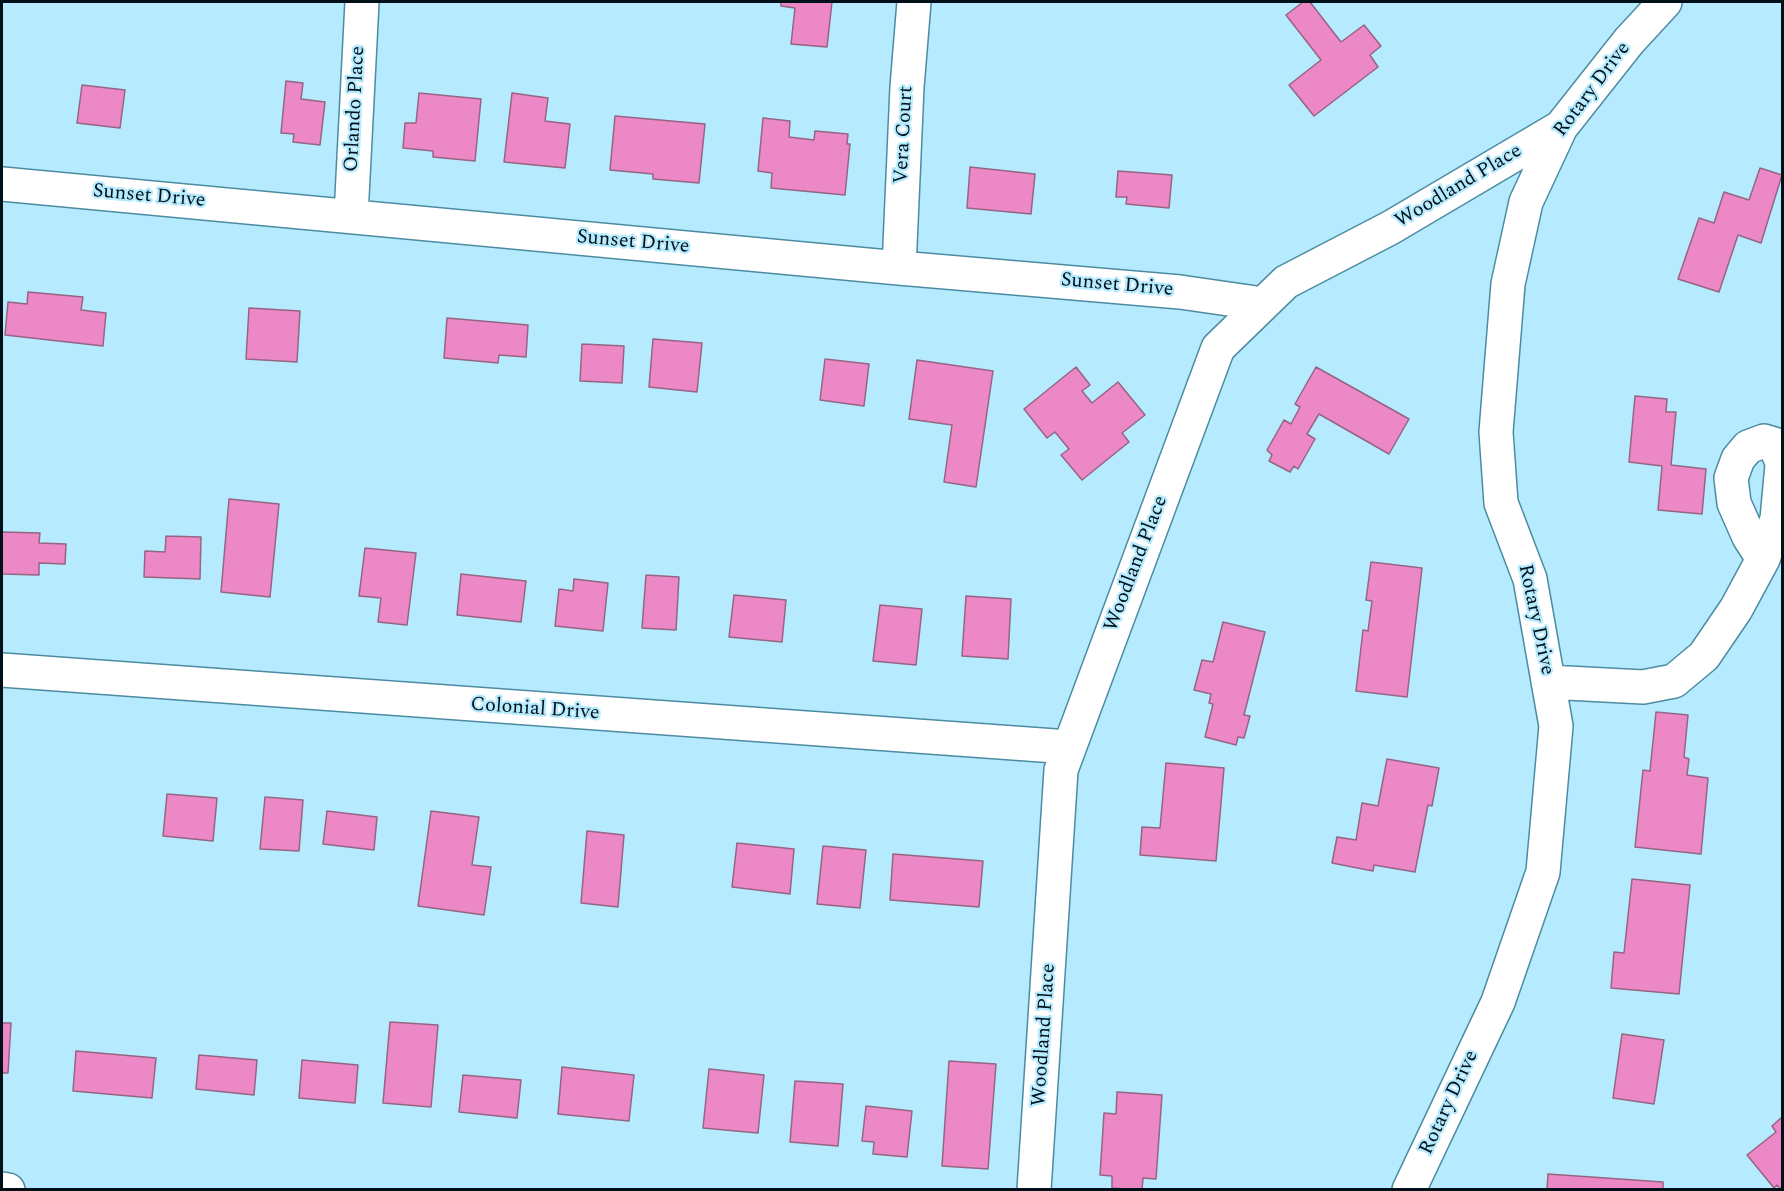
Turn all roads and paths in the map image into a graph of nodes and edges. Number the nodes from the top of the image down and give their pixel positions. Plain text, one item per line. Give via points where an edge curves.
1 (362, 2) edge
2 (914, 2) edge
3 (1665, 2) edge
4 (1561, 127) junction
5 (2, 184) edge
6 (351, 216) junction
7 (899, 268) junction
8 (1263, 304) junction
9 (1782, 463) edge
10 (1763, 559) junction
11 (2, 670) edge
12 (1548, 682) junction
13 (1069, 747) junction
14 (2, 1189) edge
15 (8, 1190) edge
16 (1034, 1190) edge
17 (1409, 1190) edge

1 - 6 street, Orlando Place
2 - 7 street, Vera Court
3 - 4 street, Rotary Drive
4 - 8 street, Woodland Place via 1390,228 1286,282
4 - 12 street, Rotary Drive via 1526,202 1508,284 1496,432 1501,503 1530,579
5 - 6 street, Sunset Drive
6 - 7 street, Sunset Drive
7 - 8 street, Sunset Drive via 1180,292
8 - 13 street, Woodland Place via 1218,348
9 - 10 street via 1777,519
9 - 10 street via 1774,444 1764,441 1748,447 1731,478 1734,503
10 - 12 street via 1704,656 1674,681 1643,687
11 - 13 street, Colonial Drive
12 - 17 street, Rotary Drive via 1556,726 1542,872 1498,1002
13 - 16 street, Woodland Place via 1061,770
14 - 15 street

